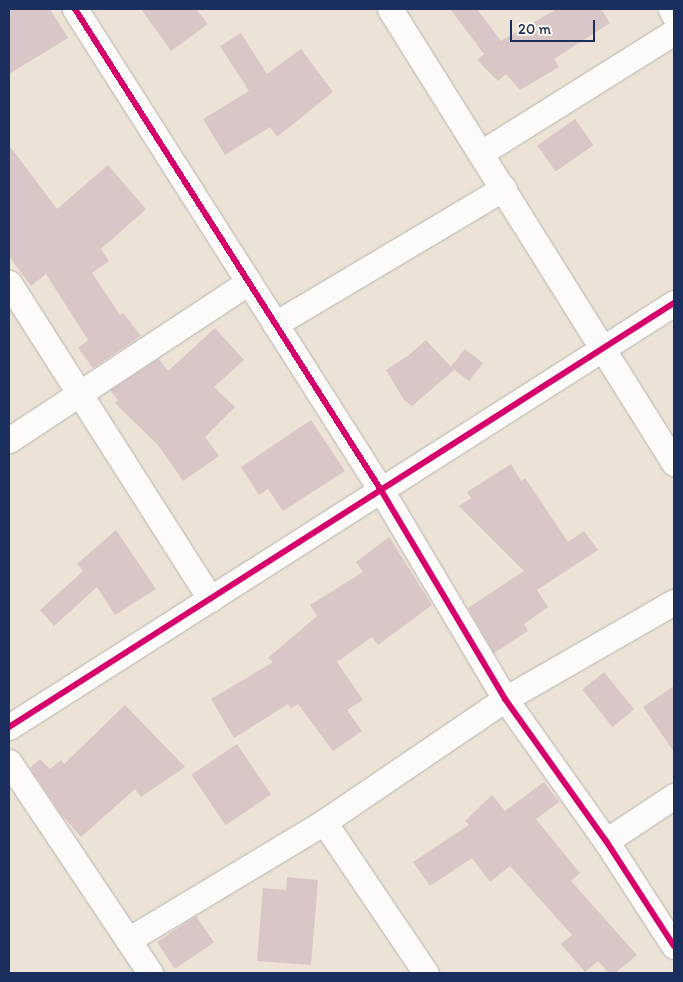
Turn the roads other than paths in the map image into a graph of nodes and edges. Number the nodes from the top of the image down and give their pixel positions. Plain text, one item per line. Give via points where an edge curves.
1 (75, 9) edge
2 (390, 9) edge
3 (671, 9) edge
4 (674, 14) edge
5 (674, 32) edge
6 (481, 153) junction
7 (504, 188) junction
8 (249, 282) junction
9 (9, 283) edge
10 (674, 303) edge
11 (275, 324) junction
12 (603, 348) junction
13 (79, 394) junction
14 (9, 440) edge
15 (674, 463) edge
16 (381, 490) junction
17 (210, 599) junction
18 (674, 602) edge
19 (505, 699) junction
20 (9, 727) edge
21 (9, 762) edge
22 (674, 796) edge
23 (324, 822) junction
24 (606, 841) junction
25 (128, 940) junction
26 (674, 946) edge
27 (150, 973) edge
28 (426, 973) edge

1 - 8 street
2 - 6 street
3 - 4 street
5 - 6 street
6 - 7 street
7 - 11 street
7 - 12 street
8 - 11 street
8 - 13 street
9 - 13 street
10 - 12 street
11 - 16 street
12 - 15 street
12 - 16 street
13 - 14 street
13 - 17 street
16 - 17 street
16 - 19 street
17 - 20 street
18 - 19 street
19 - 23 street
19 - 24 street
21 - 25 street
22 - 24 street
23 - 25 street
23 - 28 street
24 - 26 street
25 - 27 street

